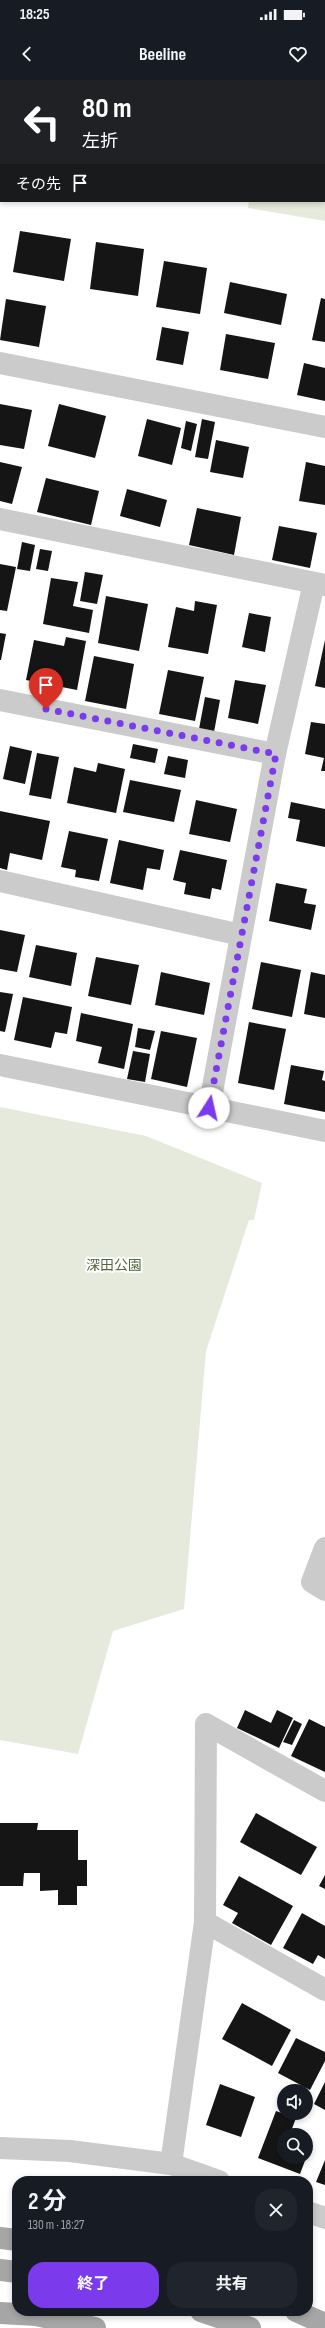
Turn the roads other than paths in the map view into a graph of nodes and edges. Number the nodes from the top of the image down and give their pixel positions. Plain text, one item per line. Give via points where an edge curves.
1 (0, 363) edge
2 (325, 427) edge
3 (0, 519) edge
4 (320, 584) edge
5 (0, 700) edge
6 (276, 754) junction
7 (0, 881) edge
8 (241, 935) junction
9 (0, 1065) edge
10 (209, 1108) junction
11 (325, 1131) edge
12 (325, 1548) edge
13 (325, 1590) edge
14 (325, 1791) edge
15 (206, 1922) junction
16 (325, 1990) edge
17 (0, 2148) edge
18 (171, 2164) junction
19 (205, 2176) edge
20 (313, 2214) edge
21 (325, 2218) edge
22 (0, 2238) edge
23 (12, 2239) edge
24 (0, 2270) edge
25 (12, 2271) edge
26 (0, 2313) edge
27 (12, 2314) edge
28 (41, 2316) edge
29 (215, 2316) edge
30 (307, 2316) edge
31 (325, 2324) edge
32 (95, 2328) edge
33 (250, 2328) edge

1 - 2 street
3 - 4 street
4 - 6 street
5 - 6 street
6 - 8 street
7 - 8 street
8 - 10 street
9 - 10 street
10 - 11 street
12 - 13 street via 312,1582
14 - 15 street via 206,1724
15 - 16 street
15 - 18 street
17 - 18 street via 70,2151
18 - 19 street
20 - 21 street
22 - 23 main road
24 - 25 main road
26 - 27 main road
28 - 32 main road
29 - 33 main road
30 - 31 main road

